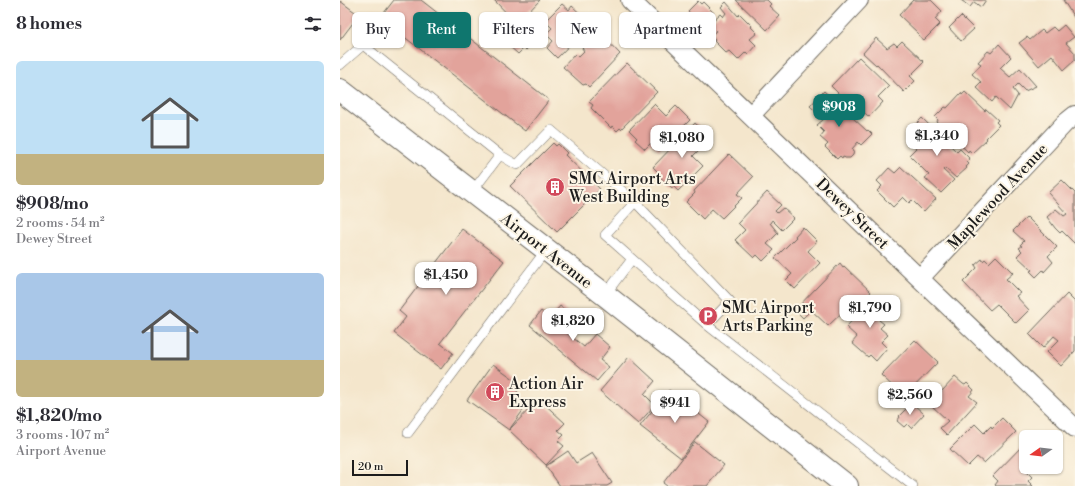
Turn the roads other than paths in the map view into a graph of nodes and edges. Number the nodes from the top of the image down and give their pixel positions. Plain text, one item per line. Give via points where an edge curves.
1 (630, 0) edge
2 (859, 0) edge
3 (340, 65) edge
4 (340, 90) edge
5 (751, 115) junction
6 (1075, 115) edge
7 (500, 155) junction
8 (472, 192) junction
9 (635, 202) junction
10 (546, 250) junction
11 (632, 259) junction
12 (920, 278) junction
13 (605, 295) junction
14 (707, 325) junction
15 (1075, 428) edge
16 (408, 433) dead end
17 (847, 486) edge
18 (913, 486) edge

1 - 5 street, Dewey Street
2 - 5 street
3 - 7 lane via 363,45
4 - 8 street, Airport Avenue
5 - 12 street, Dewey Street
6 - 12 street, Maplewood Avenue
7 - 8 lane
7 - 9 lane via 517,165 551,130
8 - 10 street, Airport Avenue
9 - 11 lane via 605,235
9 - 14 lane via 730,301
10 - 13 street, Airport Avenue
10 - 16 lane
11 - 13 lane
11 - 14 lane
12 - 15 street, Dewey Street
13 - 17 street, Airport Avenue
14 - 18 lane

